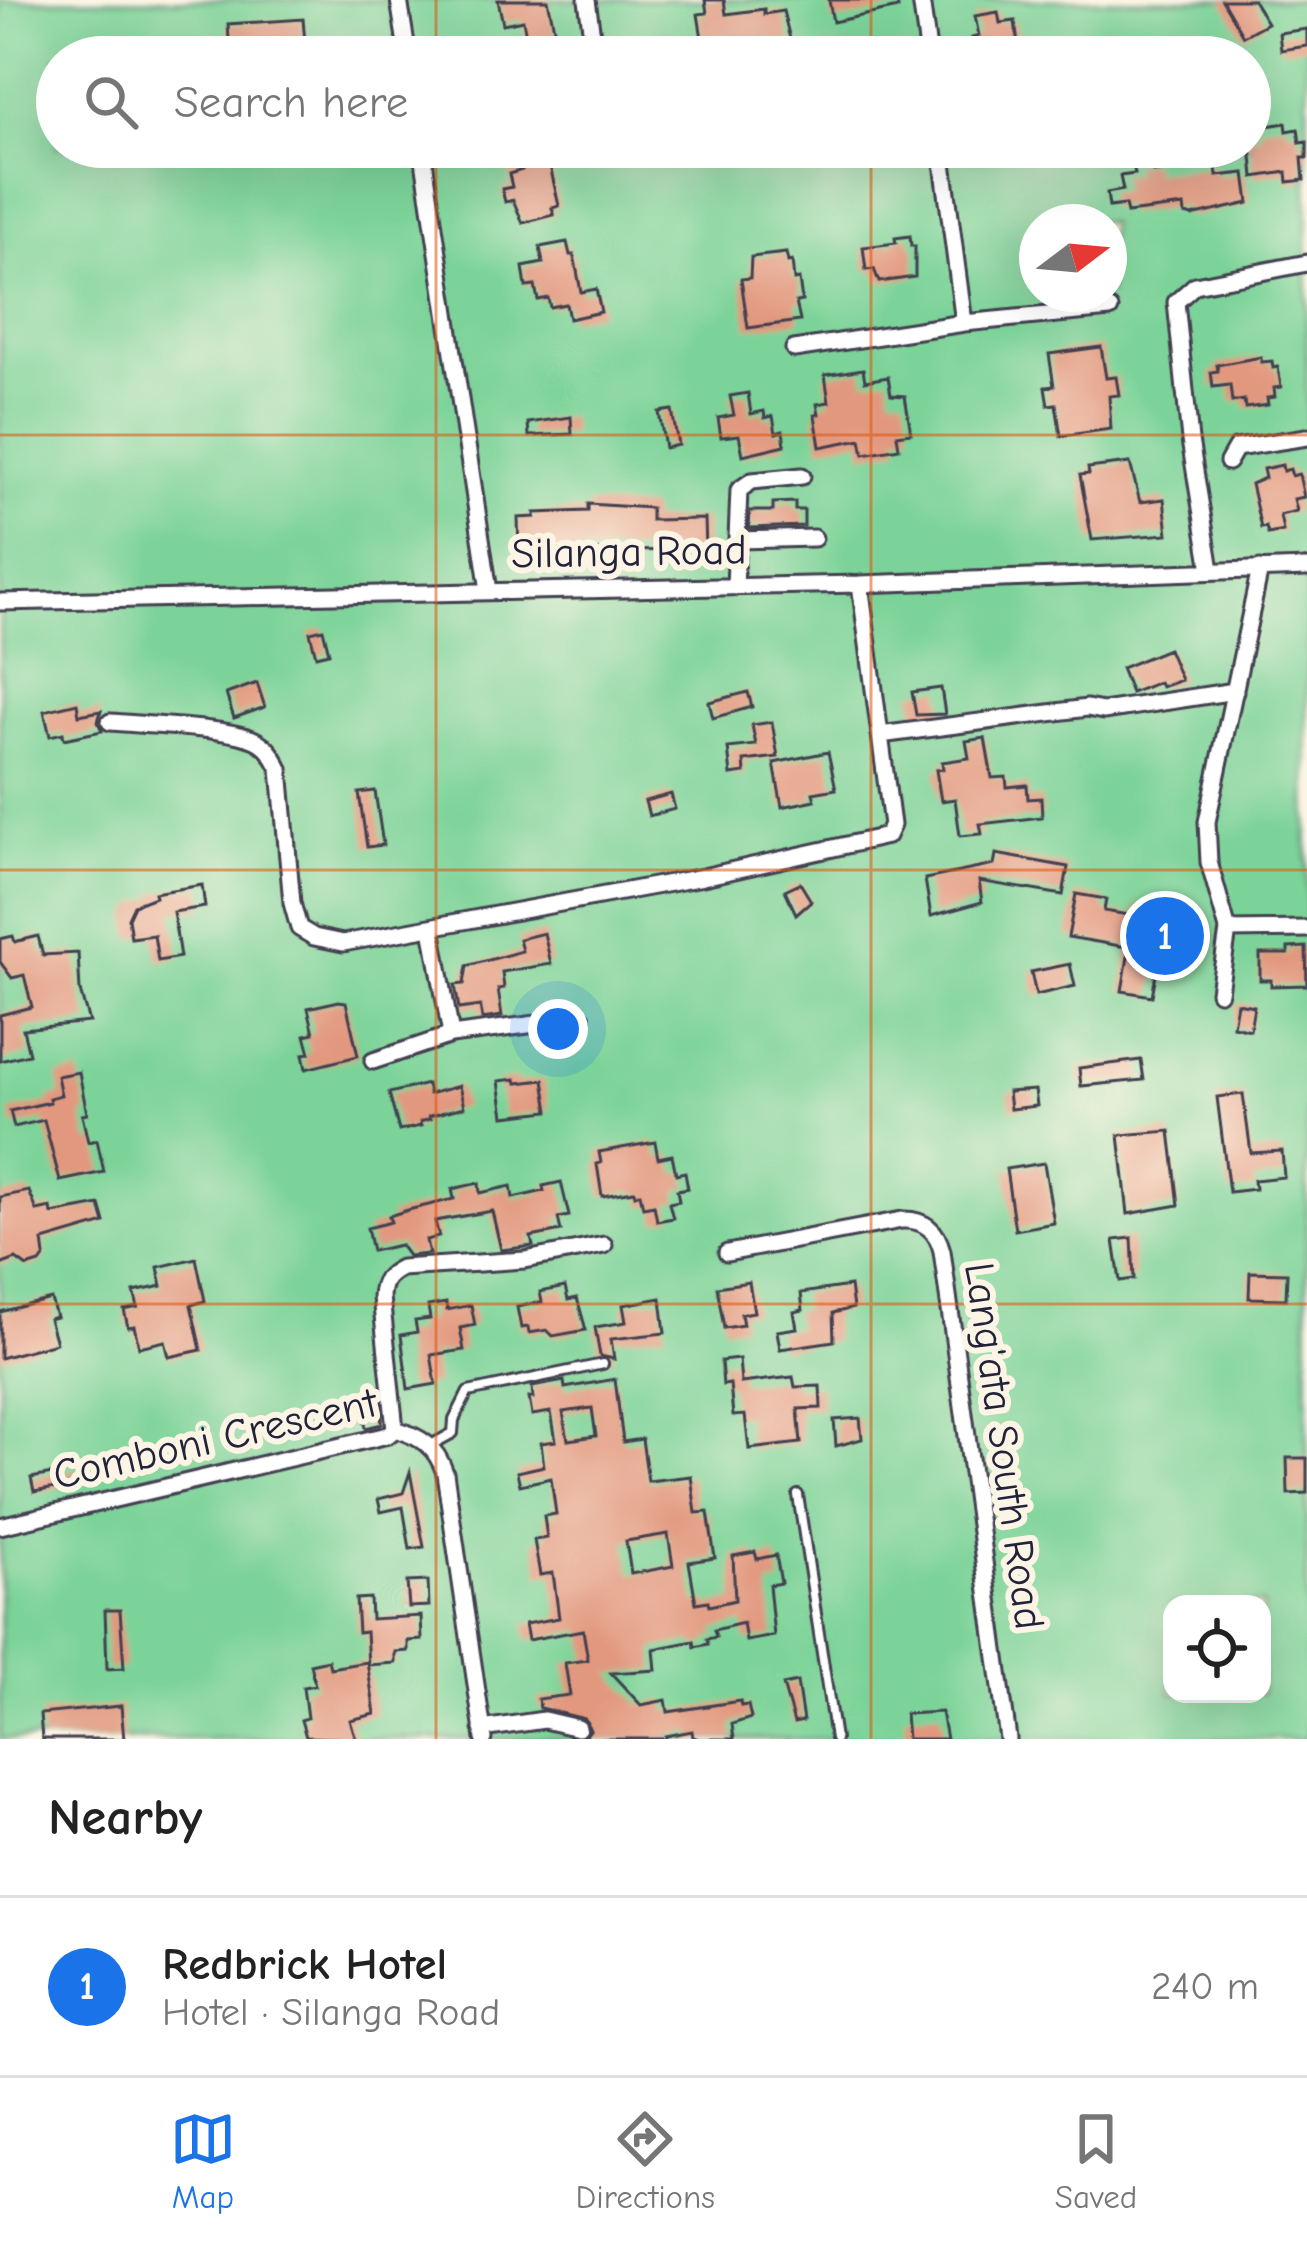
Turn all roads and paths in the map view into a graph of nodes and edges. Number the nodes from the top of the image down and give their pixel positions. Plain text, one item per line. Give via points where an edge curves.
1 (399, 0) edge
2 (587, 0) edge
3 (921, 0) edge
4 (405, 36) edge
5 (592, 36) edge
6 (926, 36) edge
7 (425, 168) edge
8 (944, 168) edge
9 (1307, 263) edge
10 (1076, 312) edge
11 (964, 322) junction
12 (794, 349) dead end
13 (1307, 437) edge
14 (1228, 462) dead end
15 (802, 476) dead end
16 (814, 538) dead end
17 (737, 540) junction
18 (1307, 568) edge
19 (1260, 569) junction
20 (1211, 570) junction
21 (860, 584) junction
22 (735, 586) junction
23 (489, 591) junction
24 (0, 602) edge
25 (1234, 691) junction
26 (110, 722) dead end
27 (880, 735) junction
28 (432, 928) junction
29 (1307, 929) edge
30 (1228, 930) junction
31 (1220, 992) dead end
32 (582, 1018) dead end
33 (451, 1034) junction
34 (373, 1061) dead end
35 (604, 1245) dead end
36 (727, 1252) dead end
37 (603, 1364) dead end
38 (395, 1430) junction
39 (430, 1445) junction
40 (798, 1495) dead end
41 (0, 1526) edge
42 (578, 1728) dead end
43 (483, 1734) edge
44 (836, 1739) edge
45 (1007, 1739) edge

1 - 4 street
2 - 5 street
3 - 6 street
7 - 23 street
8 - 11 street
9 - 20 street via 1195,285 1175,302
10 - 11 street
11 - 12 street
13 - 14 street via 1236,448
15 - 17 street via 742,485
16 - 17 street
17 - 22 street
18 - 19 street, Silanga Road
19 - 20 street, Silanga Road
19 - 25 street
20 - 21 street, Silanga Road
21 - 22 street, Silanga Road
21 - 27 street
22 - 23 street, Silanga Road
23 - 24 street, Silanga Road
25 - 27 street
25 - 30 street via 1207,841
26 - 28 street via 255,740 272,754 292,903 299,928 314,938 343,943
27 - 28 street via 892,825 878,841
28 - 33 street
29 - 30 street
30 - 31 street
32 - 33 street
33 - 34 street
35 - 38 street via 391,1273 381,1297
36 - 45 street, Lang'ata South Road via 902,1220 936,1234
37 - 39 lane via 468,1392 453,1433
38 - 39 street, Comboni Crescent
38 - 41 street, Comboni Crescent
39 - 43 street, Comboni Crescent via 445,1473
40 - 44 lane
42 - 43 street via 544,1720

